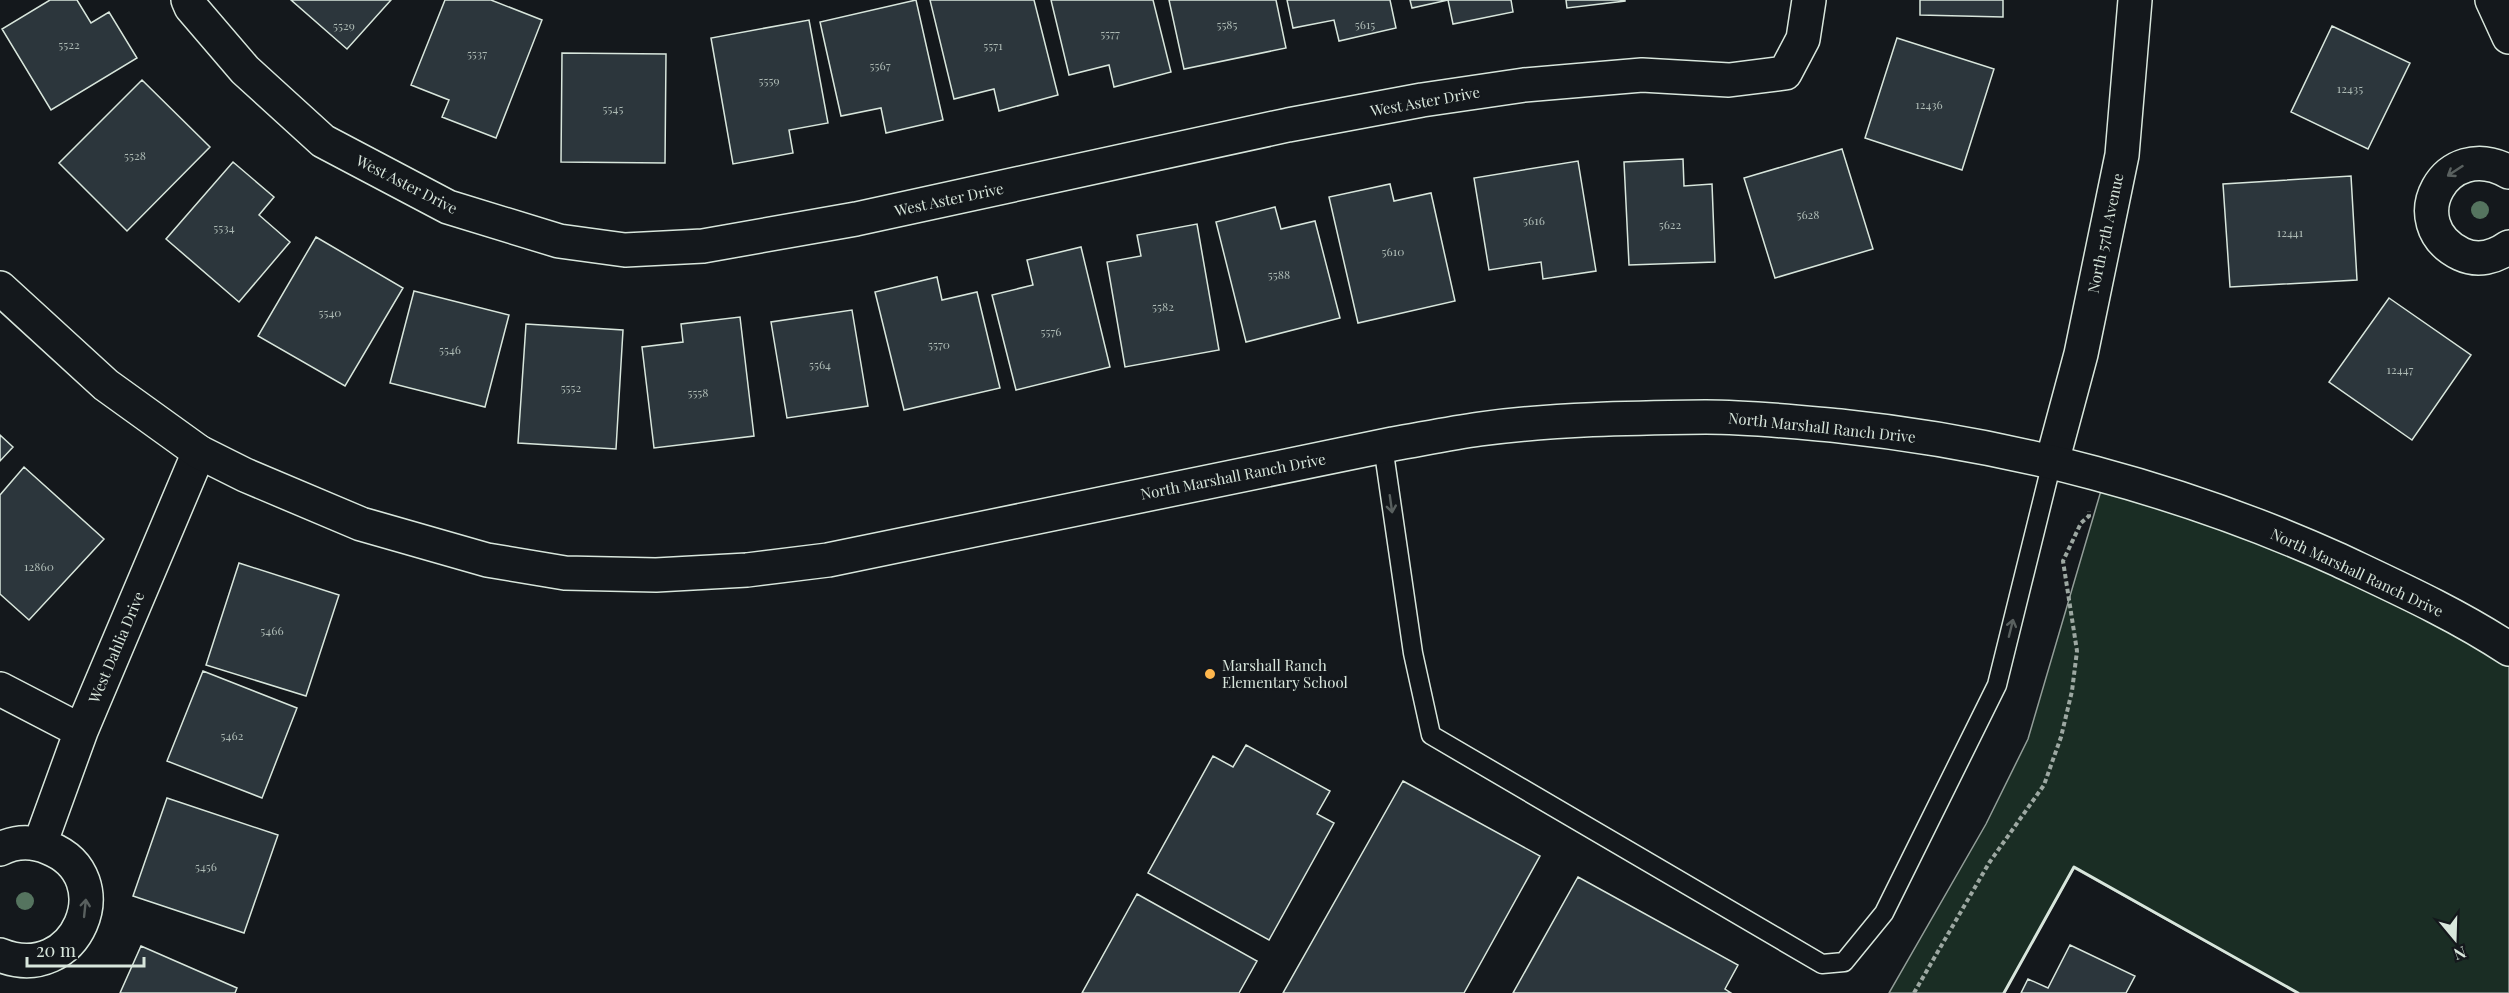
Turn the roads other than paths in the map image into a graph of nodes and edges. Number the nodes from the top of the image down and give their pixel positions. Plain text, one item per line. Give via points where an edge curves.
1 (188, 0) edge
2 (1809, 0) edge
3 (2135, 0) edge
4 (2492, 0) edge
5 (2509, 37) edge
6 (2509, 172) edge
7 (2509, 247) edge
8 (0, 288) edge
9 (1383, 446) junction
10 (199, 452) junction
11 (2052, 462) junction
12 (2509, 649) edge
13 (0, 689) edge
14 (81, 731) junction
15 (40, 844) junction
16 (0, 849) edge
17 (0, 955) edge

1 - 2 street, West Aster Drive via 245,70 323,141 448,207 559,241 626,250 703,246 856,219 1276,128 1524,84 1642,75 1729,80 1785,73 1803,39
3 - 11 street, North 57th Avenue via 2122,155 2081,354
4 - 5 street
6 -> 7 street via 2481,162 2453,170 2434,194 2432,209 2433,223 2451,249 2483,258
8 - 10 street, North Marshall Ranch Drive via 106,385
9 - 10 street, North Marshall Ranch Drive via 828,560 656,575 565,573 487,560 422,543 342,516
9 - 11 street, North Marshall Ranch Drive via 1479,429 1708,417 1773,419 1889,431
9 -> 11 lane via 1413,653 1431,735 1822,964 1844,962 1884,913 1997,685
10 - 14 street, West Dahlia Drive
11 - 12 street, North Marshall Ranch Drive via 2203,507 2292,539 2381,580
13 - 14 street
14 - 15 street, West Dahlia Drive
15 - 16 street via 21,842
17 -> 15 street via 14,961 54,955 71,942 82,925 87,905 84,884 74,866 59,852

